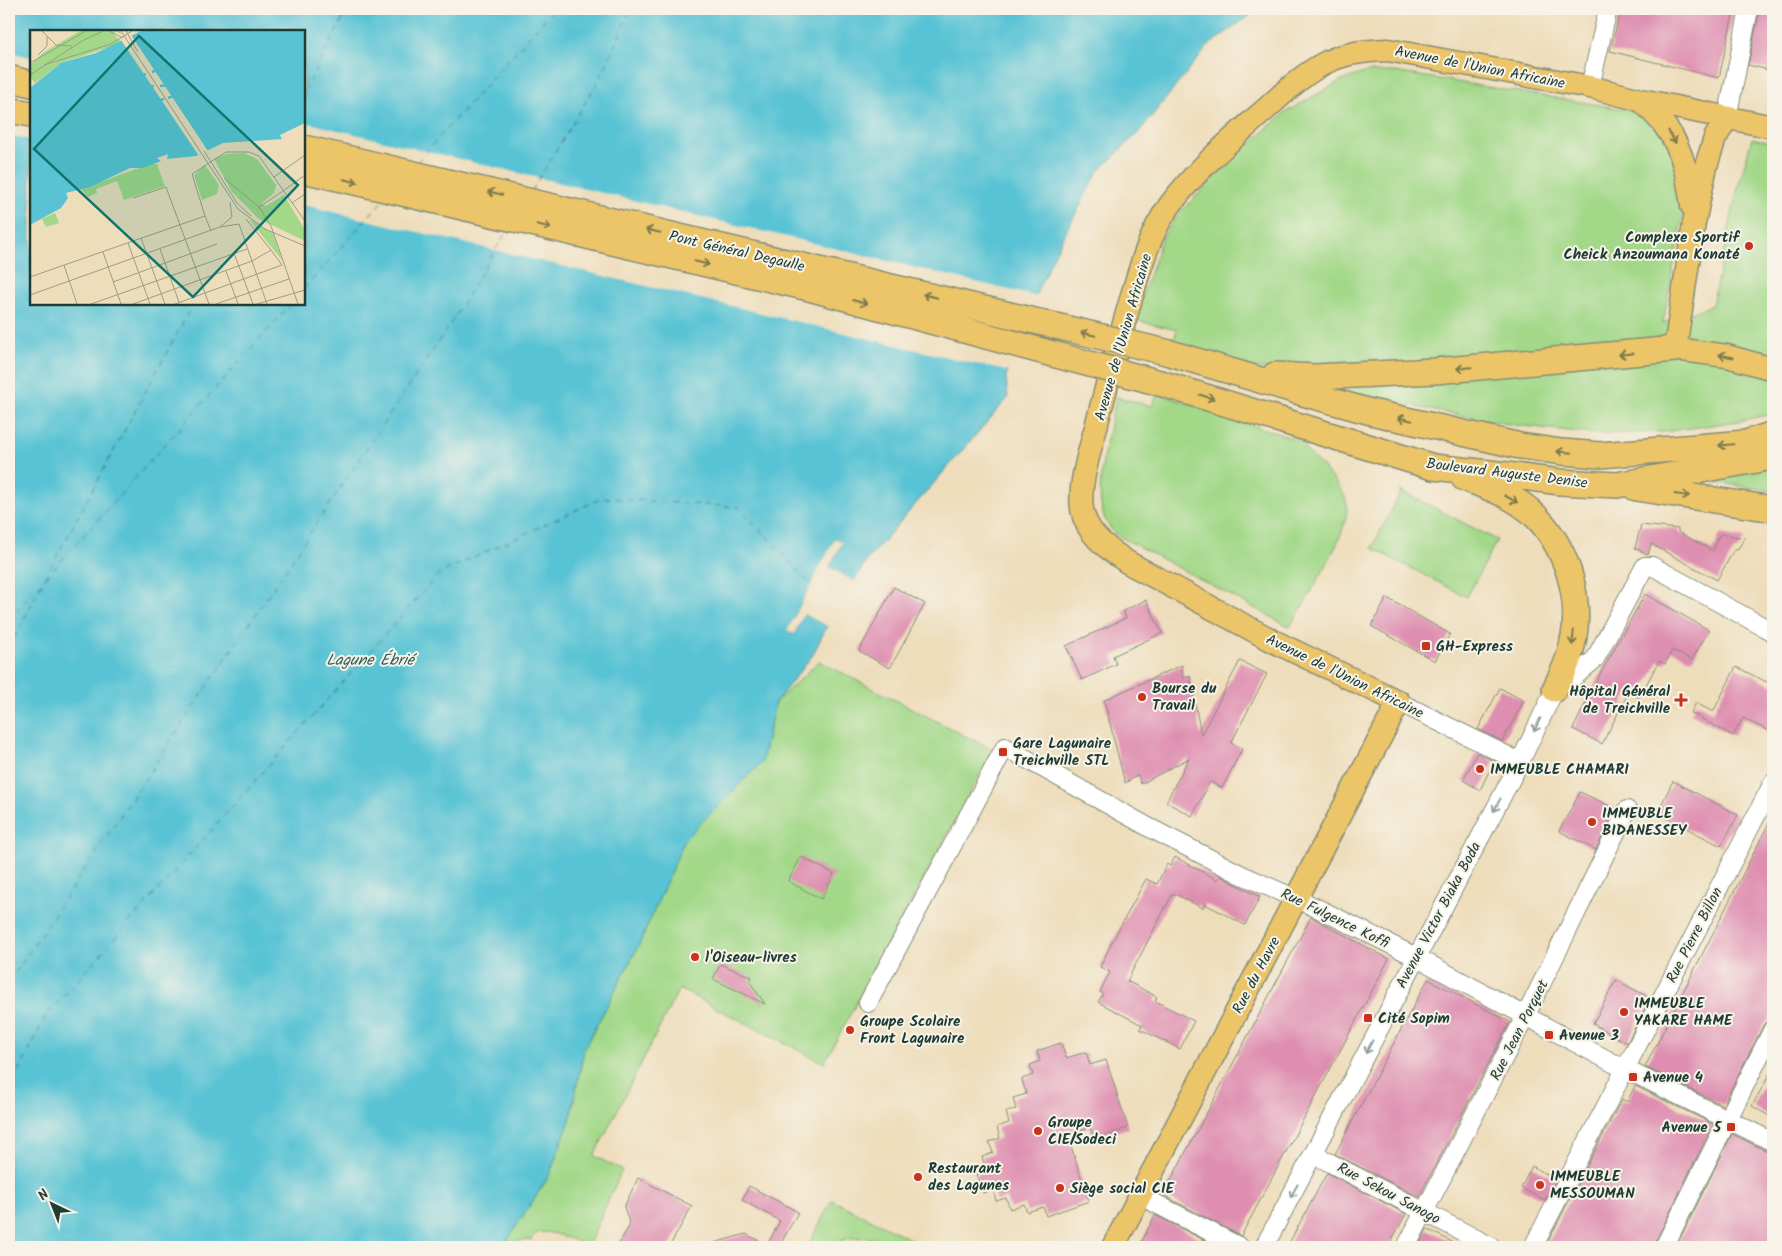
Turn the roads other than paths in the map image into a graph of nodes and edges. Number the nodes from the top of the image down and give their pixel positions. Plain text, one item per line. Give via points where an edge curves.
1 (1608, 9) edge
2 (1749, 9) edge
3 (9, 78) edge
4 (30, 84) edge
5 (1590, 87) junction
6 (1641, 100) junction
7 (9, 110) edge
8 (30, 114) edge
9 (1726, 118) junction
10 (1773, 128) edge
11 (305, 148) edge
12 (305, 170) edge
13 (1694, 224) junction
14 (1675, 349) junction
15 (1170, 353) joint
16 (1773, 369) edge
17 (1237, 373) junction
18 (1160, 383) joint
19 (1773, 434) edge
20 (1773, 457) edge
21 (1433, 467) junction
22 (1617, 486) junction
23 (1773, 509) edge
24 (1773, 632) edge
25 (1555, 689) junction
26 (1400, 702) junction
27 (1520, 762) junction
28 (1773, 784) edge
29 (1627, 810) dead end
30 (1296, 899) junction
31 (1416, 957) junction
32 (868, 1003) dead end
33 (1525, 1017) junction
34 (1773, 1028) edge
35 (1625, 1068) junction
36 (1728, 1120) junction
37 (1773, 1142) edge
38 (1313, 1154) junction
39 (1140, 1196) junction
40 (1424, 1211) junction
41 (1113, 1247) edge
42 (1240, 1247) edge
43 (1264, 1247) edge
44 (1406, 1247) edge
45 (1492, 1247) edge
46 (1533, 1247) edge
47 (1664, 1247) edge

1 - 5 street
2 - 9 street
3 - 4 highway
5 - 6 main road, Avenue de l'Union Africaine
5 - 26 main road, Avenue de l'Union Africaine via 1388,50 1358,52 1329,61 1275,100 1192,178 1169,207 1138,274 1087,464 1082,508 1088,527 1104,546 1127,562 1275,642
6 - 9 main road, Avenue de l'Union Africaine
6 -> 13 main road via 1675,140 1688,180
7 - 8 highway
9 - 10 main road, Avenue de l'Union Africaine
9 - 13 main road via 1710,152
15 -> 11 highway, Pont Général Degaulle, bridge
12 -> 18 highway, Pont Général Degaulle, bridge via 804,287
13 - 14 main road
16 -> 14 main road via 1727,356
14 -> 17 highway via 1435,371 1315,377
15 - 17 highway, Boulevard Auguste Denise
19 -> 17 highway, Boulevard Auguste Denise via 1746,443 1600,455 1562,452 1520,446 1372,412
18 -> 21 highway, Boulevard Auguste Denise
20 - 22 highway, Boulevard Auguste Denise
21 - 22 highway, Boulevard Auguste Denise
21 -> 25 highway via 1514,500 1537,518 1553,538 1567,566 1575,616 1573,646
22 -> 23 highway
24 - 25 street via 1648,565 1595,659
25 -> 27 street, Avenue Victor Biaka Boda
26 - 27 street, Avenue de l'Union Africaine
26 - 30 main road, Rue du Havre
27 -> 31 street, Avenue Victor Biaka Boda
28 - 35 street, Rue Pierre Billon
29 - 33 street, Rue Jean Porquet
30 - 31 street, Rue Fulgence Koffi
30 - 32 street, Rue Fulgence Koffi via 1158,832 1005,747
30 - 39 main road, Rue du Havre
31 - 33 street, Rue Fulgence Koffi
31 -> 38 street, Avenue Victor Biaka Boda
33 - 35 street, Rue Fulgence Koffi
33 - 40 street, Rue Jean Porquet
34 - 36 street
35 - 36 street, Rue Fulgence Koffi
35 - 46 street, Rue Pierre Billon
36 - 37 street, Rue Fulgence Koffi
36 - 47 street
38 - 40 street, Rue Sekou Sanogo
38 -> 43 street, Avenue Victor Biaka Boda
39 - 41 main road, Rue du Havre
39 - 42 street
40 - 44 street, Rue Jean Porquet
40 - 45 street, Rue Sekou Sanogo

